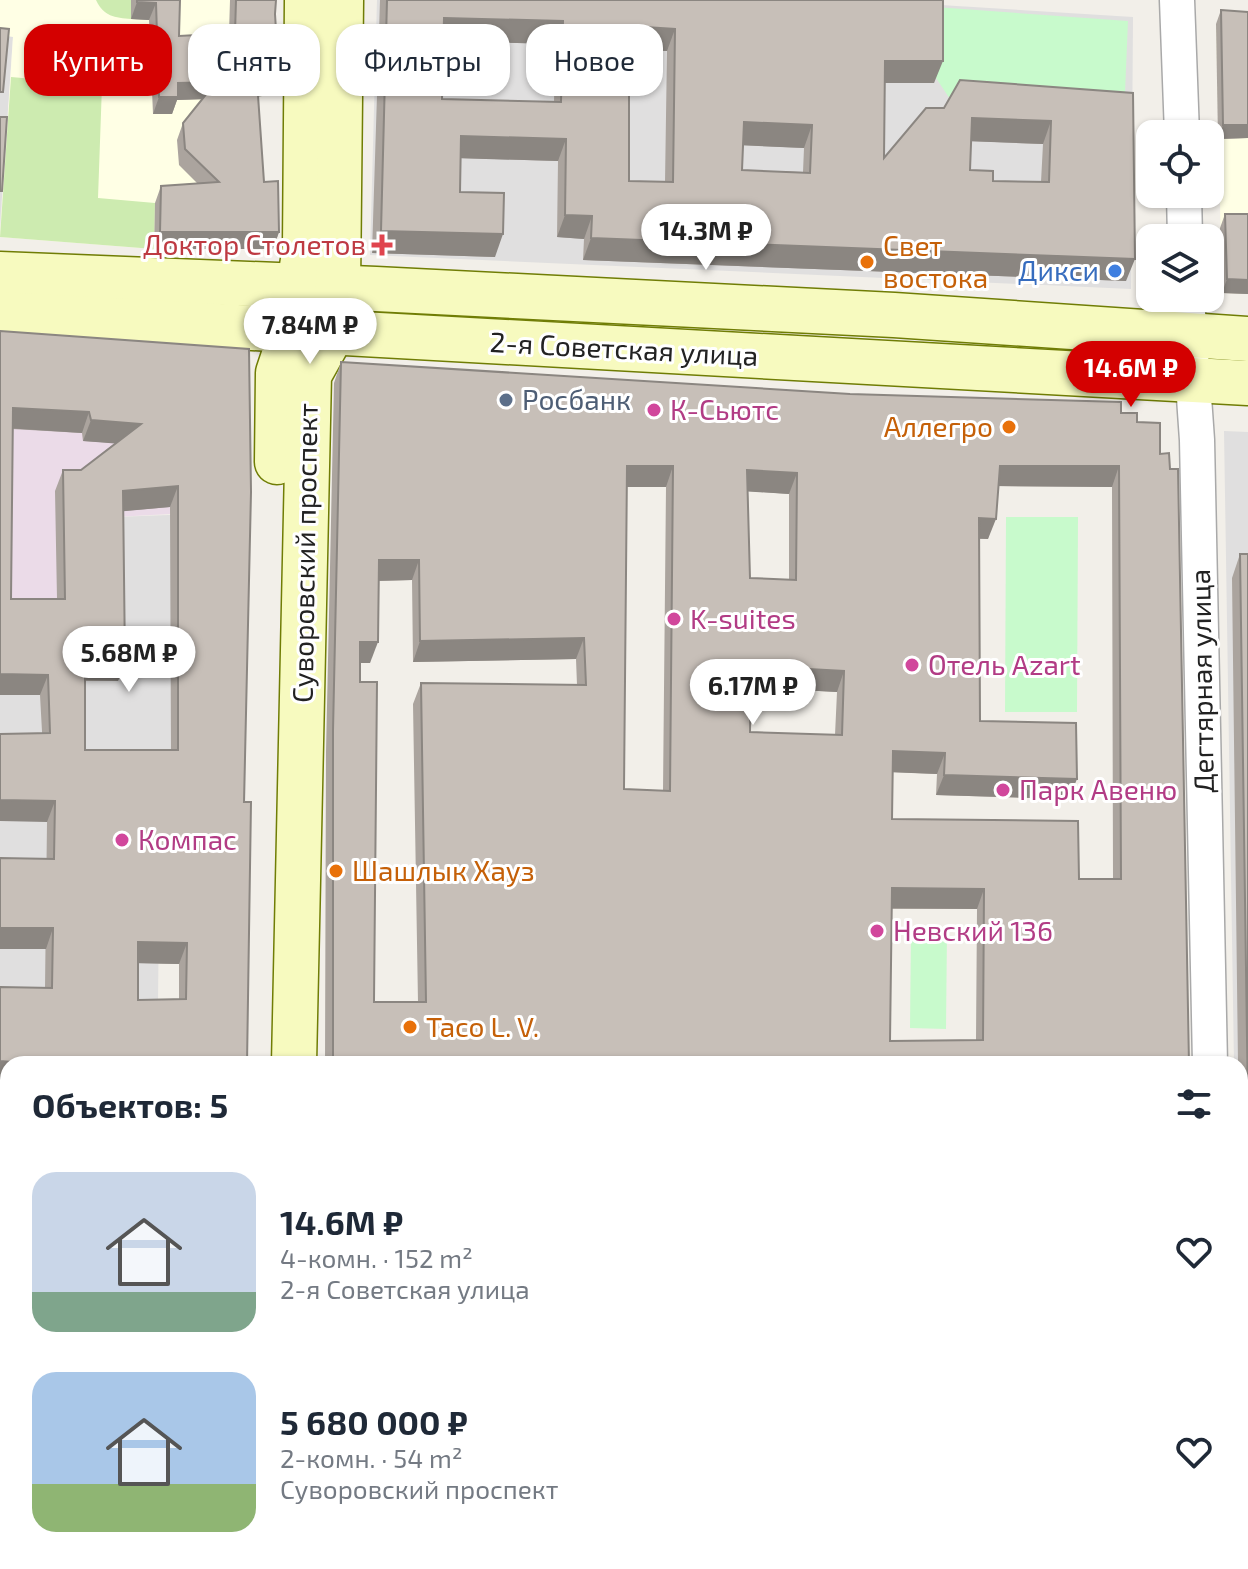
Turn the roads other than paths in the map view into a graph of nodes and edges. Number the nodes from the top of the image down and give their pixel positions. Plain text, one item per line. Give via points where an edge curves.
1 (307, 0) edge
2 (341, 0) edge
3 (1177, 0) edge
4 (1181, 120) edge
5 (0, 274) edge
6 (320, 287) junction
7 (0, 314) edge
8 (1188, 316) edge
9 (312, 332) junction
10 (1248, 339) edge
11 (1195, 380) junction
12 (1248, 383) edge
13 (266, 1056) edge
14 (294, 1056) edge
15 (1210, 1056) edge

1 - 6 main road, Суворовский проспект via 305,247
2 - 6 main road, Суворовский проспект
3 - 4 street
5 - 6 main road, 2-я Советская улица
6 - 8 main road, 2-я Советская улица
6 - 9 main road, Суворовский проспект
7 - 9 main road, 2-я Советская улица
8 - 10 main road, 2-я Советская улица
8 - 11 street, Дегтярная улица
9 - 11 main road, 2-я Советская улица
9 - 13 main road, Суворовский проспект via 278,373 275,804
9 - 14 main road, Суворовский проспект
11 - 12 main road, 2-я Советская улица
11 - 15 street, Дегтярная улица

